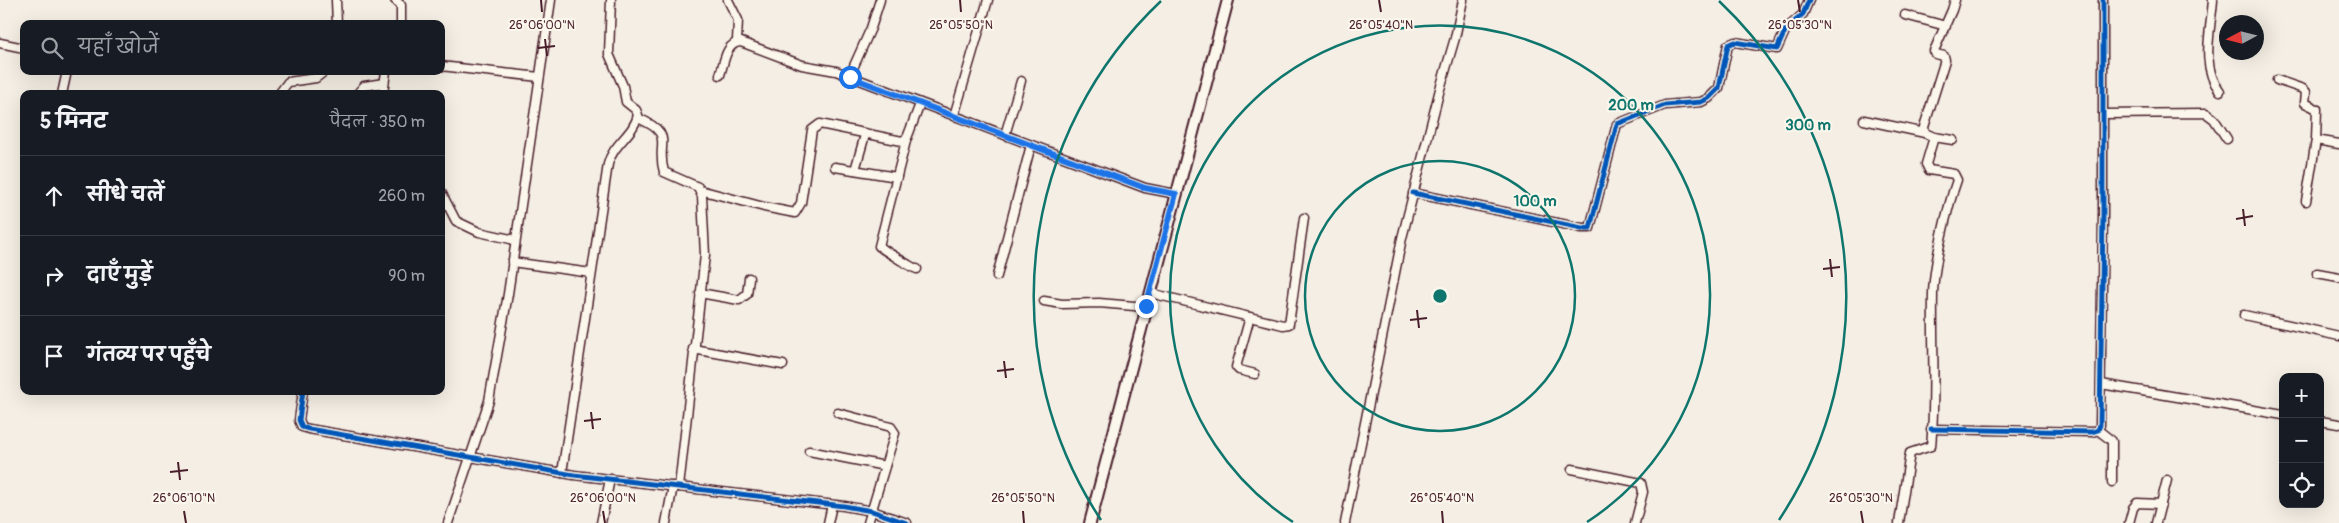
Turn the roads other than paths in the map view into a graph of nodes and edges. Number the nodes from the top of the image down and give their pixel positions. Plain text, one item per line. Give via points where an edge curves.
1 (336, 0) edge
2 (395, 0) edge
3 (551, 0) edge
4 (611, 0) edge
5 (728, 0) edge
6 (880, 0) edge
7 (988, 0) edge
8 (1228, 0) edge
9 (1463, 0) edge
10 (1808, 0) edge
11 (1954, 0) edge
12 (2103, 0) edge
13 (2213, 0) edge
14 (1905, 16) dead end
15 (337, 20) edge
16 (401, 20) edge
17 (1946, 26) junction
18 (737, 42) junction
19 (0, 43) edge
20 (20, 47) edge
21 (445, 66) edge
22 (66, 75) edge
23 (320, 75) edge
24 (385, 75) edge
25 (720, 75) dead end
26 (539, 77) junction
27 (850, 77) junction
28 (2277, 80) dead end
29 (1020, 81) dead end
30 (384, 83) junction
31 (63, 90) edge
32 (282, 90) edge
33 (360, 90) edge
34 (384, 90) edge
35 (2220, 91) dead end
36 (920, 104) junction
37 (2102, 114) junction
38 (954, 116) junction
39 (638, 118) junction
40 (1864, 120) dead end
41 (1925, 133) junction
42 (865, 135) junction
43 (1005, 135) junction
44 (1934, 137) junction
45 (2227, 139) dead end
46 (906, 140) junction
47 (1953, 140) dead end
48 (2316, 140) junction
49 (2339, 144) edge
50 (1031, 145) junction
51 (835, 167) dead end
52 (855, 170) junction
53 (897, 177) junction
54 (700, 190) junction
55 (1414, 192) junction
56 (1176, 194) junction
57 (445, 200) edge
58 (2306, 201) dead end
59 (1304, 218) dead end
60 (514, 240) junction
61 (512, 262) junction
62 (917, 269) dead end
63 (591, 273) junction
64 (2316, 273) dead end
65 (997, 276) dead end
66 (2339, 277) edge
67 (749, 278) dead end
68 (700, 293) junction
69 (1150, 293) junction
70 (1044, 301) dead end
71 (1146, 306) junction
72 (2244, 315) dead end
73 (1250, 317) junction
74 (2339, 336) edge
75 (693, 348) junction
76 (782, 365) dead end
77 (1255, 374) dead end
78 (2101, 384) junction
79 (302, 395) edge
80 (838, 413) dead end
81 (2279, 414) edge
82 (2324, 422) edge
83 (2339, 424) edge
84 (1931, 429) junction
85 (2098, 430) junction
86 (809, 451) dead end
87 (470, 458) junction
88 (885, 466) junction
89 (1572, 469) dead end
90 (562, 473) junction
91 (610, 479) junction
92 (2167, 480) dead end
93 (2112, 482) dead end
94 (676, 487) junction
95 (2161, 504) junction
96 (832, 505) junction
97 (872, 512) junction
98 (448, 523) edge
99 (601, 523) edge
100 (666, 523) edge
101 (828, 523) edge
102 (868, 523) edge
103 (907, 523) edge
104 (1090, 523) edge
105 (1345, 523) edge
106 (1635, 523) edge
107 (1898, 523) edge
108 (2129, 523) edge
109 (2156, 523) edge

1 - 15 street
2 - 16 street via 401,5
3 - 26 street
4 - 39 street via 608,54 623,86 626,102 636,110
5 - 18 street via 738,20
6 - 27 street via 872,28
7 - 38 street
8 - 56 street
9 - 55 street
10 - 55 street via 1803,14 1786,29 1777,49 1734,42 1728,44 1719,88 1709,98 1700,102 1665,105 1617,124 1590,228
11 - 17 street
12 - 37 street
13 - 35 street via 2208,68
14 - 17 street
17 - 41 street via 1934,51 1945,60
18 - 25 street via 729,48
18 - 27 street via 802,65
19 - 20 street
21 - 26 street
22 - 31 street
23 - 32 street via 288,82
24 - 30 street
26 - 60 street
27 - 36 street
28 - 48 street via 2303,89 2306,104 2318,110
29 - 43 street
30 - 33 street via 364,86
30 - 34 street
36 - 38 street
36 - 46 street
37 - 45 street via 2206,113
37 - 78 street
38 - 43 street
39 - 54 street via 654,125 661,133 664,172
39 - 63 street via 609,158
40 - 41 street
41 - 44 street
42 - 46 street via 898,142
42 - 52 street
42 - 54 street via 820,124 814,127 801,203 795,213
43 - 50 street
44 - 47 street
44 - 84 street via 1927,169 1954,174 1957,180 1934,281
46 - 53 street
48 - 49 street
48 - 58 street
50 - 56 street via 1145,188
50 - 65 street
51 - 52 street
52 - 53 street
53 - 62 street via 879,246
54 - 68 street via 705,255
55 - 105 street via 1385,313
56 - 69 street
57 - 60 street via 456,221 479,232
59 - 73 street via 1289,324
60 - 61 street
61 - 63 street
61 - 87 street via 490,401
63 - 90 street
64 - 66 street
67 - 68 street via 747,294 739,300
68 - 75 street
69 - 71 street
69 - 73 street
70 - 71 street
71 - 104 street
72 - 74 street
73 - 77 street via 1236,366 1239,370
75 - 76 street
75 - 94 street
78 - 81 street
78 - 85 street
79 - 87 street via 299,420 302,427
80 - 88 street via 894,429 895,437
82 - 83 street
84 - 85 street
84 - 107 street via 1930,446 1912,451 1909,456
85 - 93 street via 2112,441
86 - 88 street
87 - 90 street
87 - 98 street
88 - 97 street
89 - 106 street via 1641,483 1643,488
90 - 91 street
91 - 94 street
91 - 99 street
92 - 95 street
94 - 96 street
94 - 100 street
95 - 108 street via 2137,503
95 - 109 street
96 - 97 street
96 - 101 street
97 - 102 street
97 - 103 street

